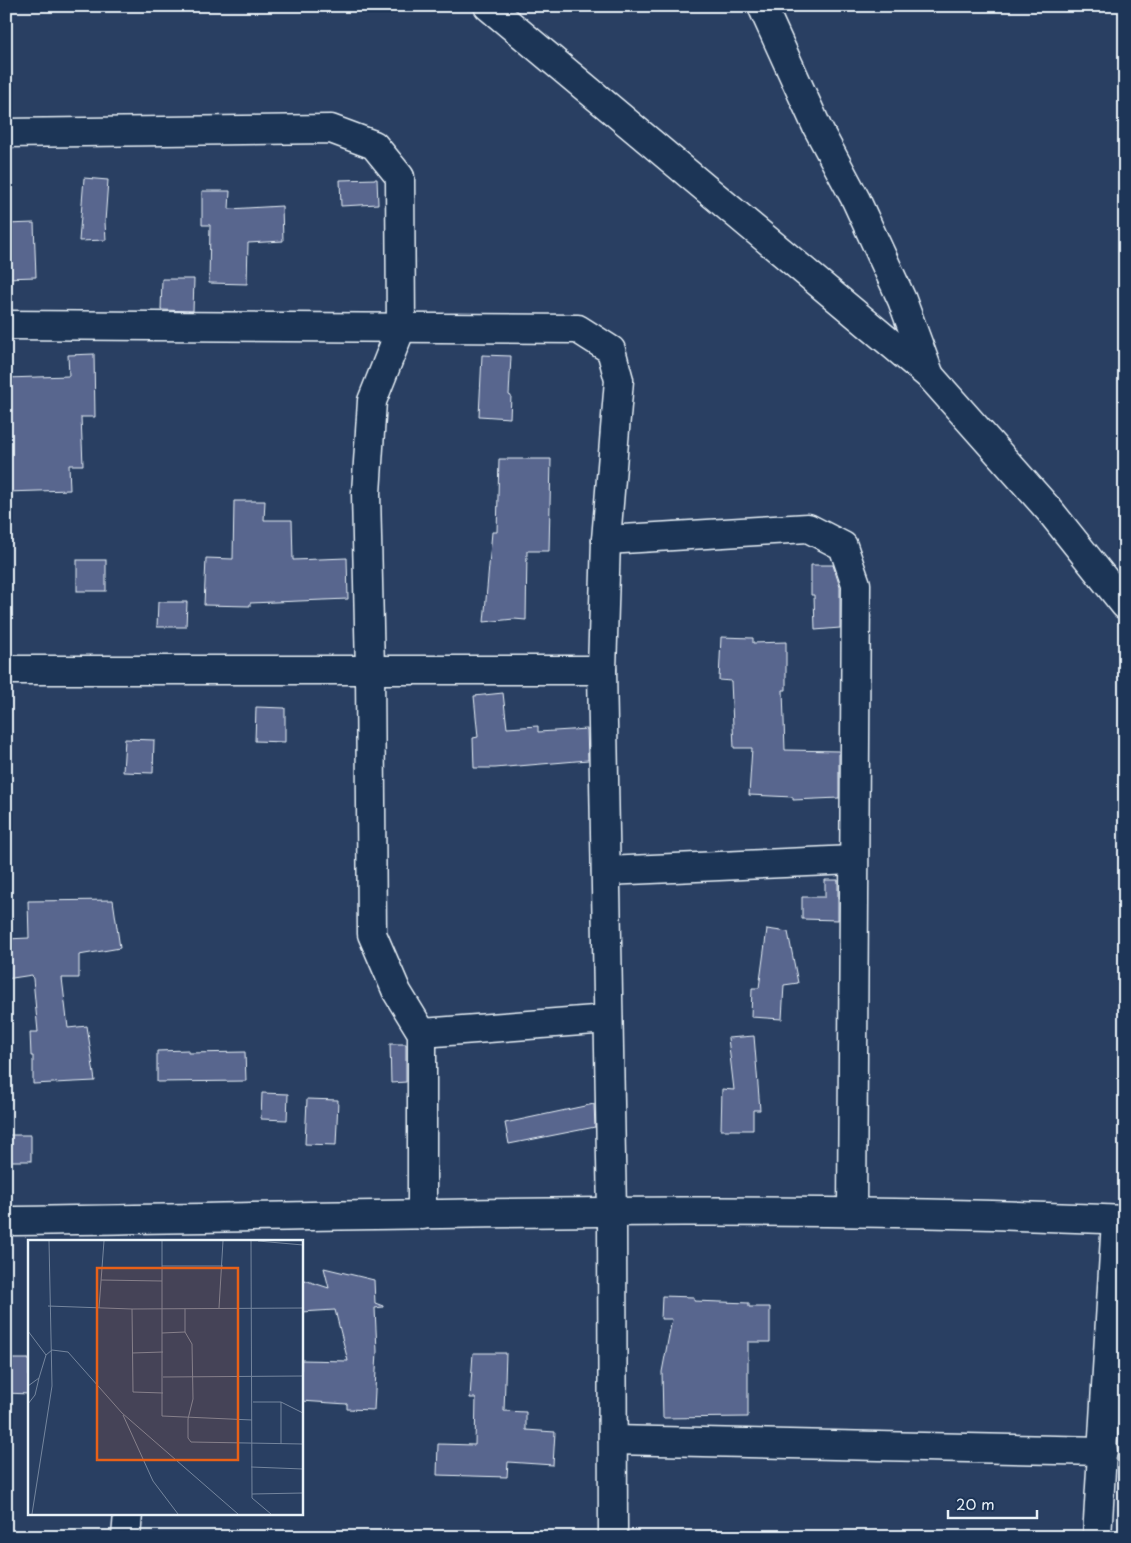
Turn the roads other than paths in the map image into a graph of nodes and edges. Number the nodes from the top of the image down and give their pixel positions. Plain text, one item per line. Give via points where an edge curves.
1 (488, 6) edge
2 (762, 6) edge
3 (6, 133) edge
4 (6, 325) edge
5 (401, 328) junction
6 (931, 377) junction
7 (606, 540) junction
8 (1125, 605) edge
9 (6, 670) edge
10 (370, 670) junction
11 (602, 670) junction
12 (853, 860) junction
13 (606, 871) junction
14 (608, 1019) junction
15 (422, 1033) junction
16 (612, 1212) junction
17 (852, 1212) junction
18 (422, 1215) junction
19 (1120, 1220) edge
20 (6, 1221) edge
21 (154, 1230) edge
22 (613, 1440) junction
23 (1103, 1450) junction
24 (128, 1516) edge
25 (126, 1537) edge
26 (613, 1537) edge
27 (1097, 1537) edge

1 - 6 street
2 - 6 street via 816,127 856,200 902,300
3 - 5 street via 331,129 374,145 400,177
4 - 5 street
5 - 7 street via 578,329 611,350 618,380
5 - 10 street via 372,401 366,493
6 - 8 street via 1050,511
7 - 11 street
7 - 12 street via 808,528 843,546 856,584
9 - 10 street
10 - 11 street
10 - 15 street via 372,934 396,992
11 - 13 street
12 - 13 street
12 - 17 street
13 - 14 street
14 - 15 street
14 - 16 street
15 - 18 street
16 - 17 street
16 - 18 street
16 - 22 street
17 - 19 street
18 - 21 street
19 - 23 street
20 - 21 street
22 - 23 street
22 - 26 street
23 - 27 street
24 - 25 street

